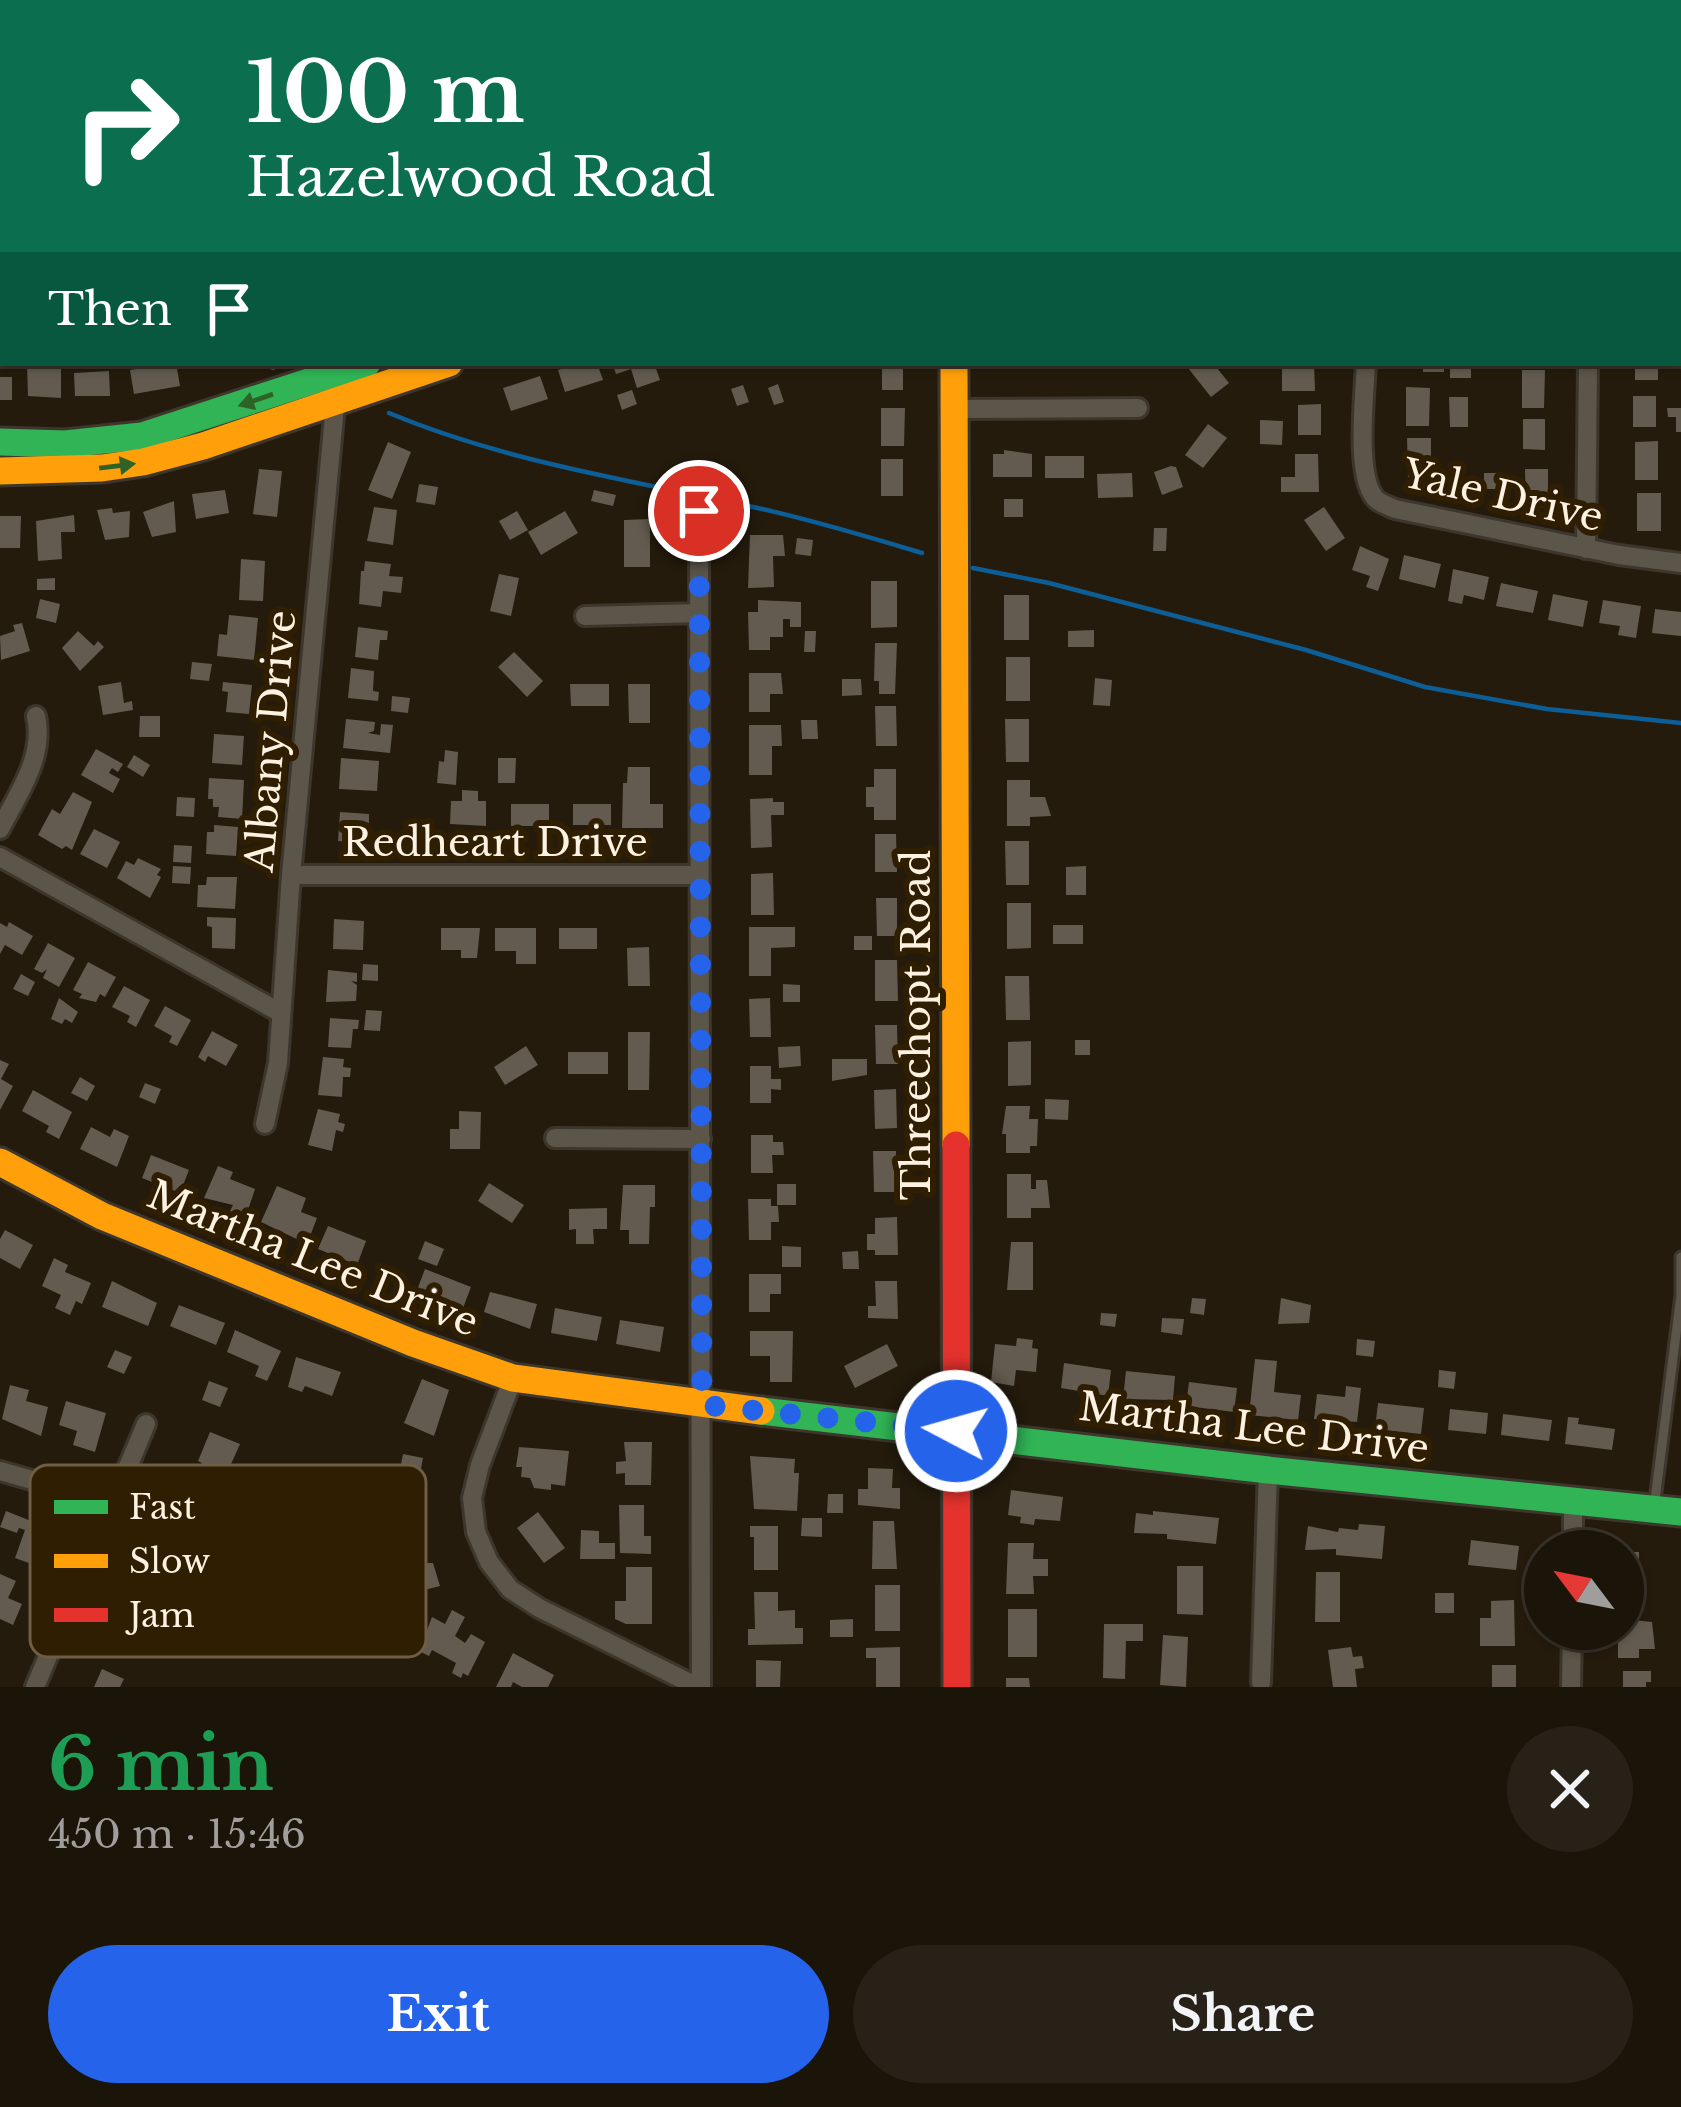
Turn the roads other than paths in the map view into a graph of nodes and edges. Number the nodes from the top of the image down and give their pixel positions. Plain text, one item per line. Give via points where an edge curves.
1 (428, 366) edge
2 (953, 366) edge
3 (1366, 366) edge
4 (1588, 366) edge
5 (338, 379) edge
6 (1138, 408) dead end
7 (954, 410) junction
8 (0, 442) edge
9 (36, 457) junction
10 (0, 471) edge
11 (699, 511) dead end
12 (1586, 548) junction
13 (1681, 563) edge
14 (699, 613) junction
15 (585, 616) dead end
16 (37, 716) dead end
17 (0, 829) edge
18 (0, 857) edge
19 (291, 875) junction
20 (698, 875) junction
21 (281, 1012) junction
22 (265, 1124) dead end
23 (555, 1138) dead end
24 (701, 1139) junction
25 (0, 1162) edge
26 (1681, 1257) edge
27 (513, 1378) junction
28 (702, 1405) junction
29 (146, 1424) dead end
30 (956, 1431) junction
31 (129, 1465) edge
32 (1268, 1470) junction
33 (0, 1471) edge
34 (30, 1479) edge
35 (1574, 1502) junction
36 (1667, 1511) edge
37 (1573, 1530) edge
38 (1572, 1650) edge
39 (48, 1657) edge
40 (1261, 1682) dead end
41 (35, 1687) edge
42 (699, 1687) edge
43 (957, 1687) edge
44 (1571, 1687) edge

1 - 5 street
2 - 7 street, Threechopt Road
3 - 12 street, Yale Drive via 1364,463 1376,500
4 - 12 street
5 - 9 street via 142,436
5 - 19 street, Albany Drive
6 - 7 street
7 - 30 street, Threechopt Road
8 - 9 street
9 - 10 street
11 - 14 street
12 - 13 street, Yale Drive
14 - 15 street
14 - 20 street
16 - 17 street via 34,760
18 - 21 street
19 - 20 street, Redheart Drive
19 - 21 street, Albany Drive
20 - 24 street
21 - 22 street, Albany Drive
23 - 24 street
24 - 28 street
25 - 27 street, Martha Lee Drive via 102,1216
26 - 36 lane
27 - 28 street, Martha Lee Drive
27 - 42 street via 472,1498 489,1562 539,1608
28 - 30 street, Martha Lee Drive
28 - 42 street
29 - 31 street
30 - 32 street, Martha Lee Drive
30 - 43 street, Threechopt Road
32 - 35 street, Martha Lee Drive
32 - 40 street
33 - 34 street
35 - 36 street, Martha Lee Drive
35 - 37 street
38 - 44 street
39 - 41 street

